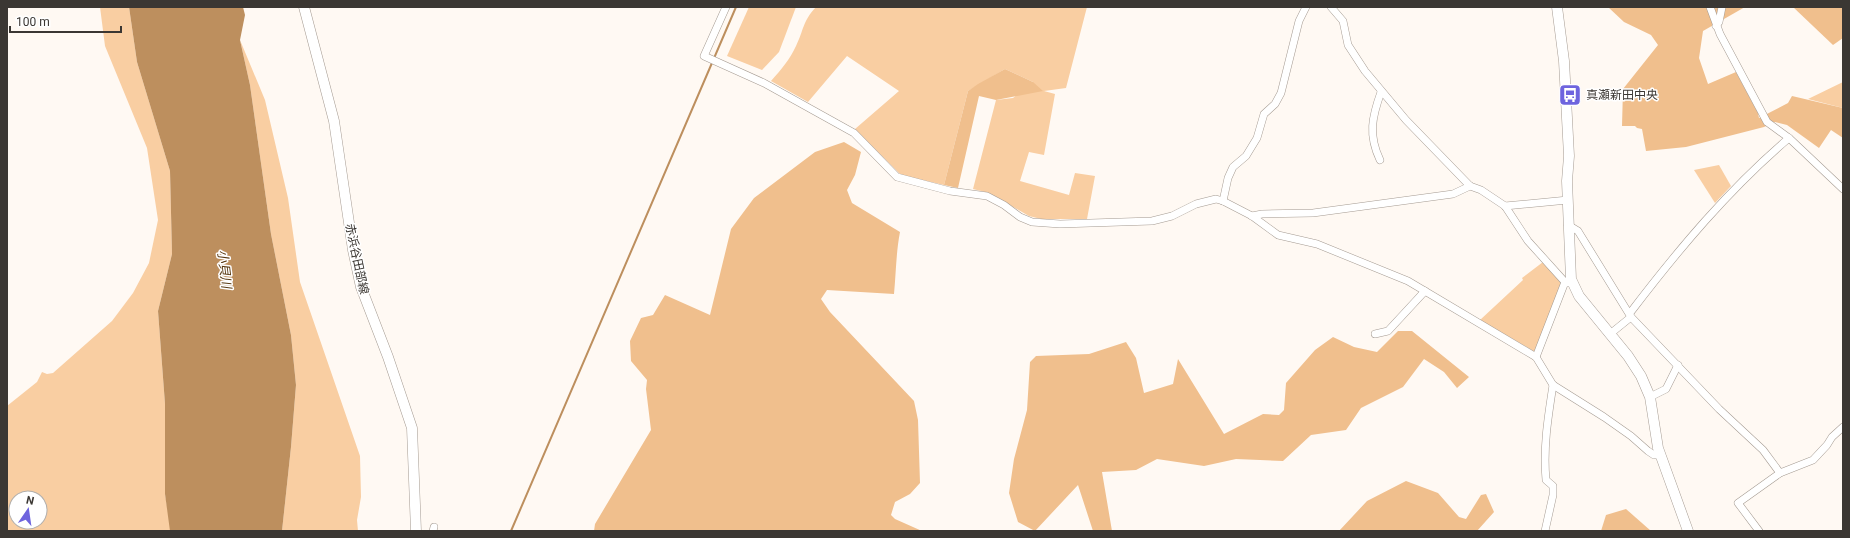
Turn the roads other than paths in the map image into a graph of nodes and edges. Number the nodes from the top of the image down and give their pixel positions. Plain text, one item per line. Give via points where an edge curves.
1 (304, 7) edge
2 (726, 7) edge
3 (1306, 7) edge
4 (1332, 7) edge
5 (1557, 7) edge
6 (1710, 7) edge
7 (1722, 7) edge
8 (1716, 26) junction
9 (1381, 92) junction
10 (1789, 138) junction
11 (1380, 160) dead end
12 (1470, 186) junction
13 (1843, 189) edge
14 (1223, 200) junction
15 (1568, 200) junction
16 (1505, 206) junction
17 (1252, 216) junction
18 (1568, 226) junction
19 (1568, 283) junction
20 (1425, 291) junction
21 (1631, 315) junction
22 (1375, 334) dead end
23 (1610, 334) junction
24 (1536, 357) junction
25 (1678, 364) junction
26 (1553, 385) junction
27 (1650, 397) junction
28 (1843, 427) edge
29 (1660, 455) junction
30 (1780, 473) junction
31 (416, 531) edge
32 (1546, 531) edge
33 (1688, 531) edge
34 (1759, 531) edge

1 - 31 street, 赤浜谷田部線 via 334,121 361,287 412,428
2 - 14 street via 704,56 764,83 854,133 897,178 950,191 987,196 1020,217 1044,224 1152,221 1172,216 1196,204 1216,199
3 - 14 street via 1299,21 1281,93 1275,104 1264,114 1257,138 1246,156 1233,168
4 - 9 street via 1343,21 1348,45
5 - 15 street via 1564,61 1569,156
6 - 8 street
7 - 8 street via 1720,22
8 - 10 street via 1767,122
9 - 11 street via 1374,113 1372,132 1374,148
9 - 12 street
10 - 13 street
10 - 21 street via 1757,166 1707,218 1660,274
12 - 16 street
12 - 17 street via 1453,194 1314,213
14 - 17 street
15 - 16 street
15 - 18 street
16 - 19 street via 1528,241
17 - 20 street via 1278,235 1317,244 1408,281
18 - 19 street
18 - 21 street via 1578,231
19 - 23 street
19 - 24 street
20 - 22 street via 1388,331
20 - 24 street
21 - 23 street
21 - 25 street
23 - 27 street via 1641,376
24 - 26 street
25 - 27 street via 1666,389
25 - 30 street via 1719,409 1762,450
26 - 29 street via 1604,417 1648,451
26 - 32 street via 1546,429 1545,468 1546,480 1553,486 1553,495
27 - 29 street
28 - 30 street via 1813,460
29 - 33 street
30 - 34 street via 1738,503

